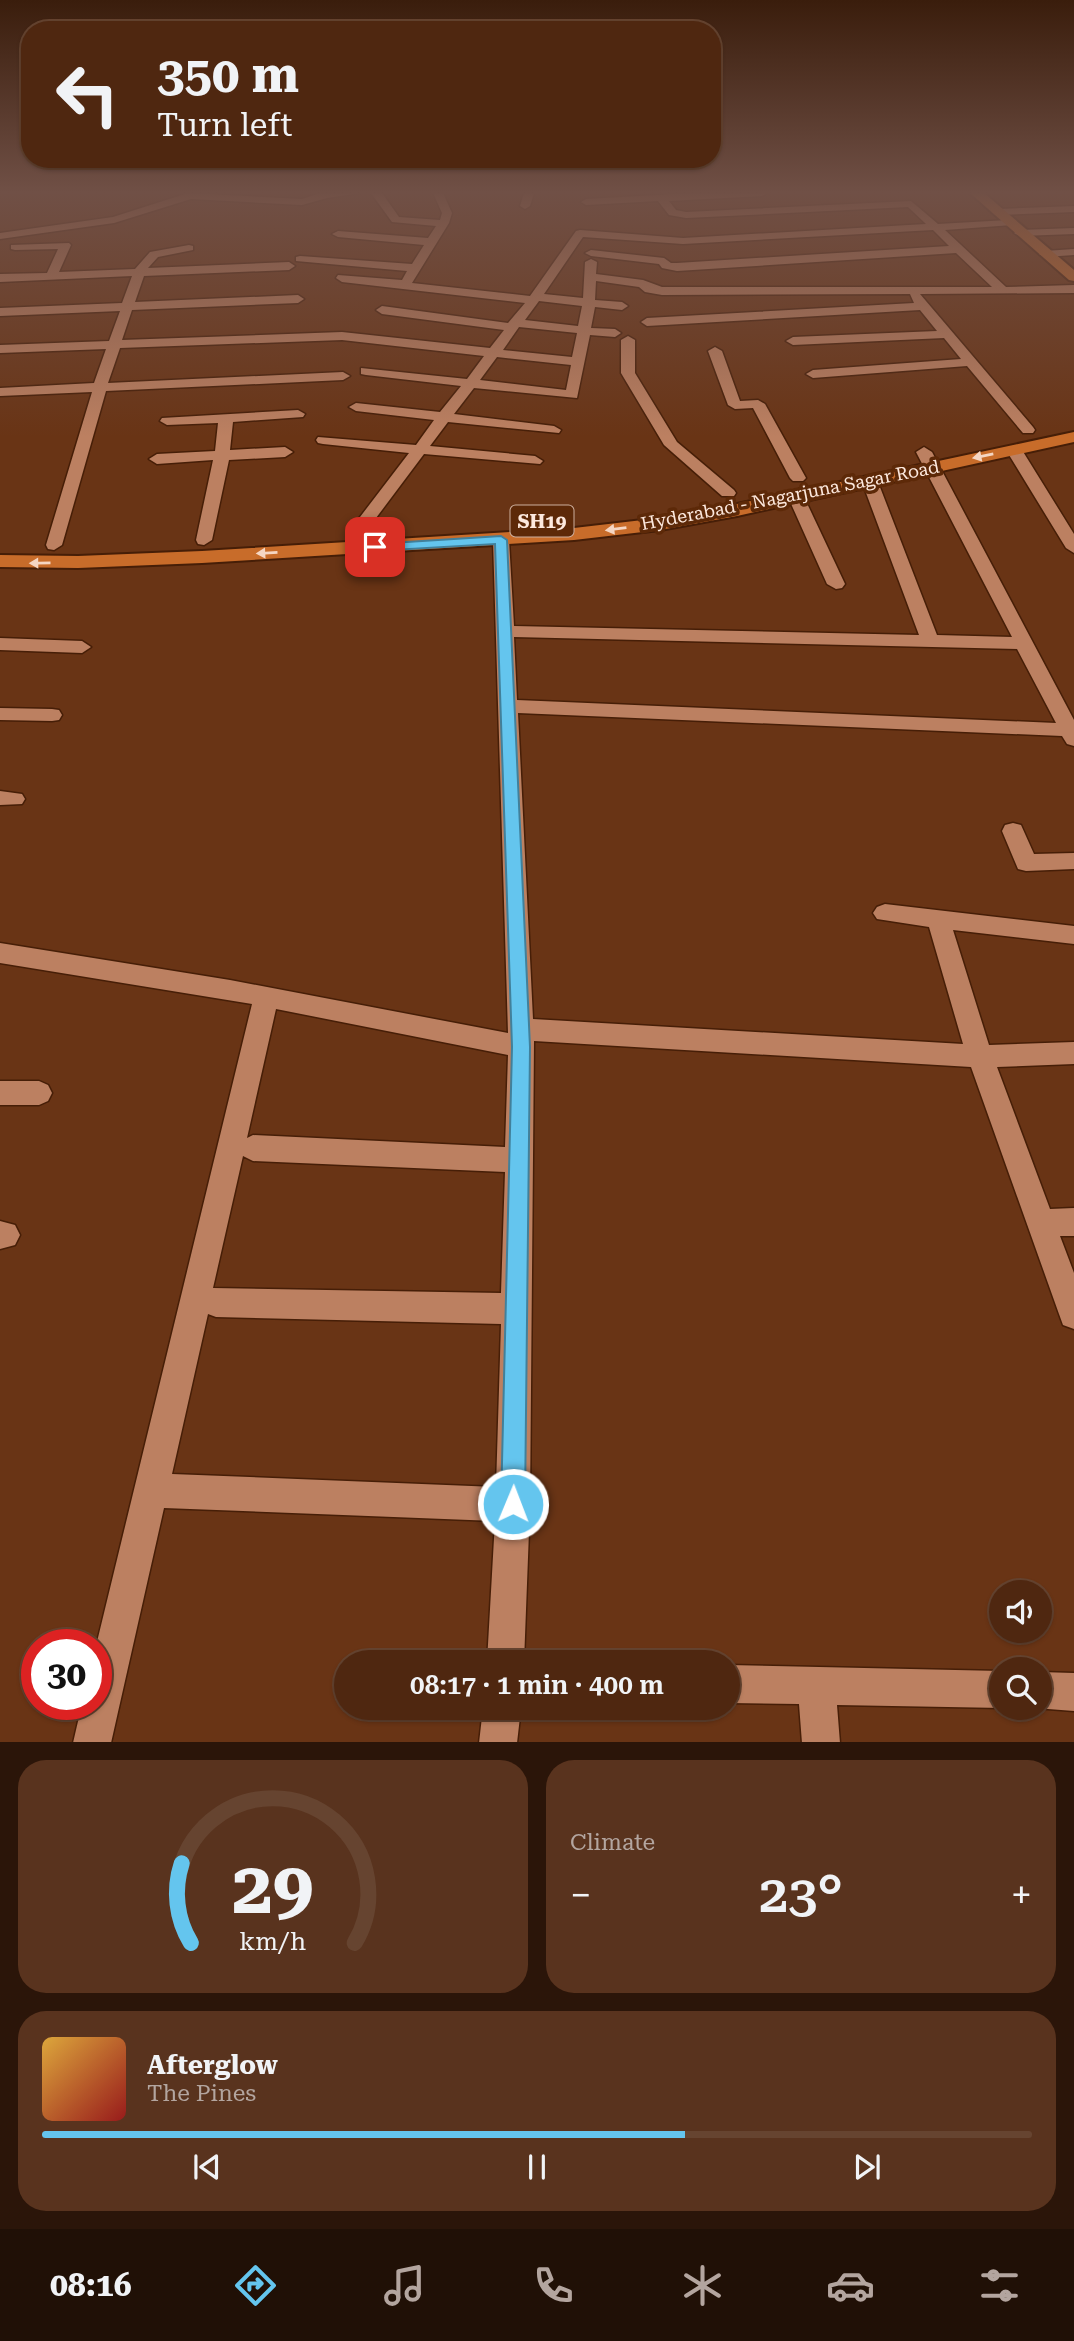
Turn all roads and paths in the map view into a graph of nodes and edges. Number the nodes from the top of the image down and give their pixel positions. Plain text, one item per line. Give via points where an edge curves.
1 (89, 274) edge
2 (138, 274) edge
3 (411, 274) edge
4 (552, 274) edge
5 (712, 274) edge
6 (794, 274) edge
7 (798, 274) edge
8 (985, 274) edge
9 (51, 276) joint
10 (329, 277) dead end
11 (590, 277) joint
12 (0, 278) edge
13 (1073, 279) edge
14 (405, 285) junction
15 (718, 289) junction
16 (909, 289) junction
17 (1003, 292) junction
18 (298, 299) dead end
19 (534, 299) junction
20 (589, 303) junction
21 (128, 306) junction
22 (622, 306) dead end
23 (924, 306) junction
24 (0, 312) edge
25 (730, 317) junction
26 (647, 322) dead end
27 (512, 325) junction
28 (584, 330) junction
29 (947, 334) junction
30 (793, 341) dead end
31 (115, 344) junction
32 (0, 349) edge
33 (715, 351) dead end
34 (492, 352) junction
35 (579, 362) junction
36 (971, 362) junction
37 (366, 371) dead end
38 (813, 374) dead end
39 (343, 376) dead end
40 (468, 383) junction
41 (100, 387) junction
42 (0, 392) edge
43 (356, 407) dead end
44 (298, 414) dead end
45 (442, 418) junction
46 (226, 419) junction
47 (1074, 420) edge
48 (166, 421) dead end
49 (554, 430) dead end
50 (1028, 430) junction
51 (1074, 437) edge
52 (323, 440) dead end
53 (419, 450) junction
54 (1014, 450) junction
55 (285, 452) dead end
56 (222, 455) junction
57 (157, 459) dead end
58 (929, 459) junction
59 (535, 461) dead end
60 (870, 482) junction
61 (797, 488) junction
62 (728, 493) junction
63 (355, 534) junction
64 (204, 540) junction
65 (501, 540) junction
66 (0, 544) edge
67 (54, 545) junction
68 (1074, 548) edge
69 (0, 561) edge
70 (836, 584) dead end
71 (505, 631) junction
72 (930, 640) junction
73 (1023, 642) junction
74 (0, 644) edge
75 (82, 647) dead end
76 (508, 706) junction
77 (0, 714) edge
78 (52, 715) dead end
79 (1072, 734) edge
80 (1013, 831) dead end
81 (1074, 861) edge
82 (885, 913) dead end
83 (938, 919) junction
84 (1074, 935) edge
85 (0, 953) edge
86 (266, 997) junction
87 (520, 1038) junction
88 (1074, 1053) edge
89 (980, 1056) junction
90 (0, 1093) edge
91 (39, 1093) dead end
92 (253, 1148) dead end
93 (518, 1160) junction
94 (1074, 1222) edge
95 (1040, 1223) junction
96 (216, 1302) dead end
97 (515, 1309) junction
98 (1074, 1314) edge
99 (152, 1490) junction
100 (513, 1504) junction
101 (507, 1650) edge
102 (740, 1684) edge
103 (816, 1686) junction
104 (989, 1690) edge
105 (1052, 1691) edge
106 (1074, 1692) edge
107 (501, 1720) edge
108 (92, 1742) edge
109 (498, 1742) edge
110 (821, 1742) edge

1 - 9 street
2 - 21 street
3 - 14 street
4 - 19 street
5 - 15 street
6 - 15 street
7 - 16 street
8 - 17 street
9 - 12 street
10 - 14 street
11 - 15 street via 662,291
11 - 20 street
13 - 17 street
14 - 19 street
14 - 27 street via 382,310
15 - 25 street
16 - 17 street
16 - 23 street
18 - 21 street
19 - 20 street
19 - 27 street
20 - 22 street
20 - 28 street
21 - 24 street
21 - 31 street
23 - 25 street
23 - 29 street
25 - 26 street
27 - 28 street
27 - 34 street
28 - 35 street
28 - 62 street via 621,336 628,373 671,444
29 - 30 street
29 - 36 street
31 - 32 street
31 - 34 street via 342,336
31 - 41 street
33 - 61 street via 735,405 758,404
34 - 35 street
34 - 40 street
35 - 40 street via 572,395
36 - 38 street
36 - 50 street
37 - 40 street
39 - 41 street
40 - 45 street
41 - 42 street
41 - 67 street
43 - 45 street
44 - 46 street
45 - 49 street
45 - 53 street
46 - 48 street
46 - 56 street
47 - 50 main road, Hyderabad - Nagarjuna Sagar Road / SH19
50 - 58 main road, Hyderabad - Nagarjuna Sagar Road / SH19
51 - 54 main road, Hyderabad - Nagarjuna Sagar Road / SH19
52 - 53 street
53 - 59 street
53 - 63 street
54 -> 58 main road, Hyderabad - Nagarjuna Sagar Road / SH19
54 - 68 street
55 - 56 street
56 - 57 street
56 - 64 street
58 - 60 main road, Hyderabad - Nagarjuna Sagar Road / SH19
58 - 61 main road, Hyderabad - Nagarjuna Sagar Road / SH19
58 - 73 street
60 - 61 main road, Hyderabad - Nagarjuna Sagar Road / SH19
60 - 72 street
61 - 62 main road, Hyderabad - Nagarjuna Sagar Road / SH19
61 -> 65 main road, Hyderabad - Nagarjuna Sagar Road / SH19 via 660,524
61 - 70 street
62 - 63 main road, Hyderabad - Nagarjuna Sagar Road / SH19 via 544,521
63 - 64 main road, Hyderabad - Nagarjuna Sagar Road / SH19
64 - 67 main road, Hyderabad - Nagarjuna Sagar Road / SH19
65 -> 69 main road, Hyderabad - Nagarjuna Sagar Road / SH19 via 123,561
65 - 71 street
66 - 67 main road, Hyderabad - Nagarjuna Sagar Road / SH19
71 - 72 street
71 - 76 street
72 - 73 street
73 - 79 street
74 - 75 street
76 - 79 street
76 - 87 street
77 - 78 street
80 - 81 street via 1026,863
82 - 83 street
83 - 84 street
83 - 89 street
85 - 86 street
86 - 87 street
86 - 99 street
87 - 89 street
87 - 93 street
88 - 89 street
89 - 95 street
90 - 91 street
92 - 93 street
93 - 97 street
94 - 95 street
95 - 98 street
96 - 97 street
97 - 100 street
99 - 100 street
99 - 108 street
100 - 101 street
102 - 103 street
103 - 104 street
103 - 110 street
105 - 106 street
107 - 109 street

